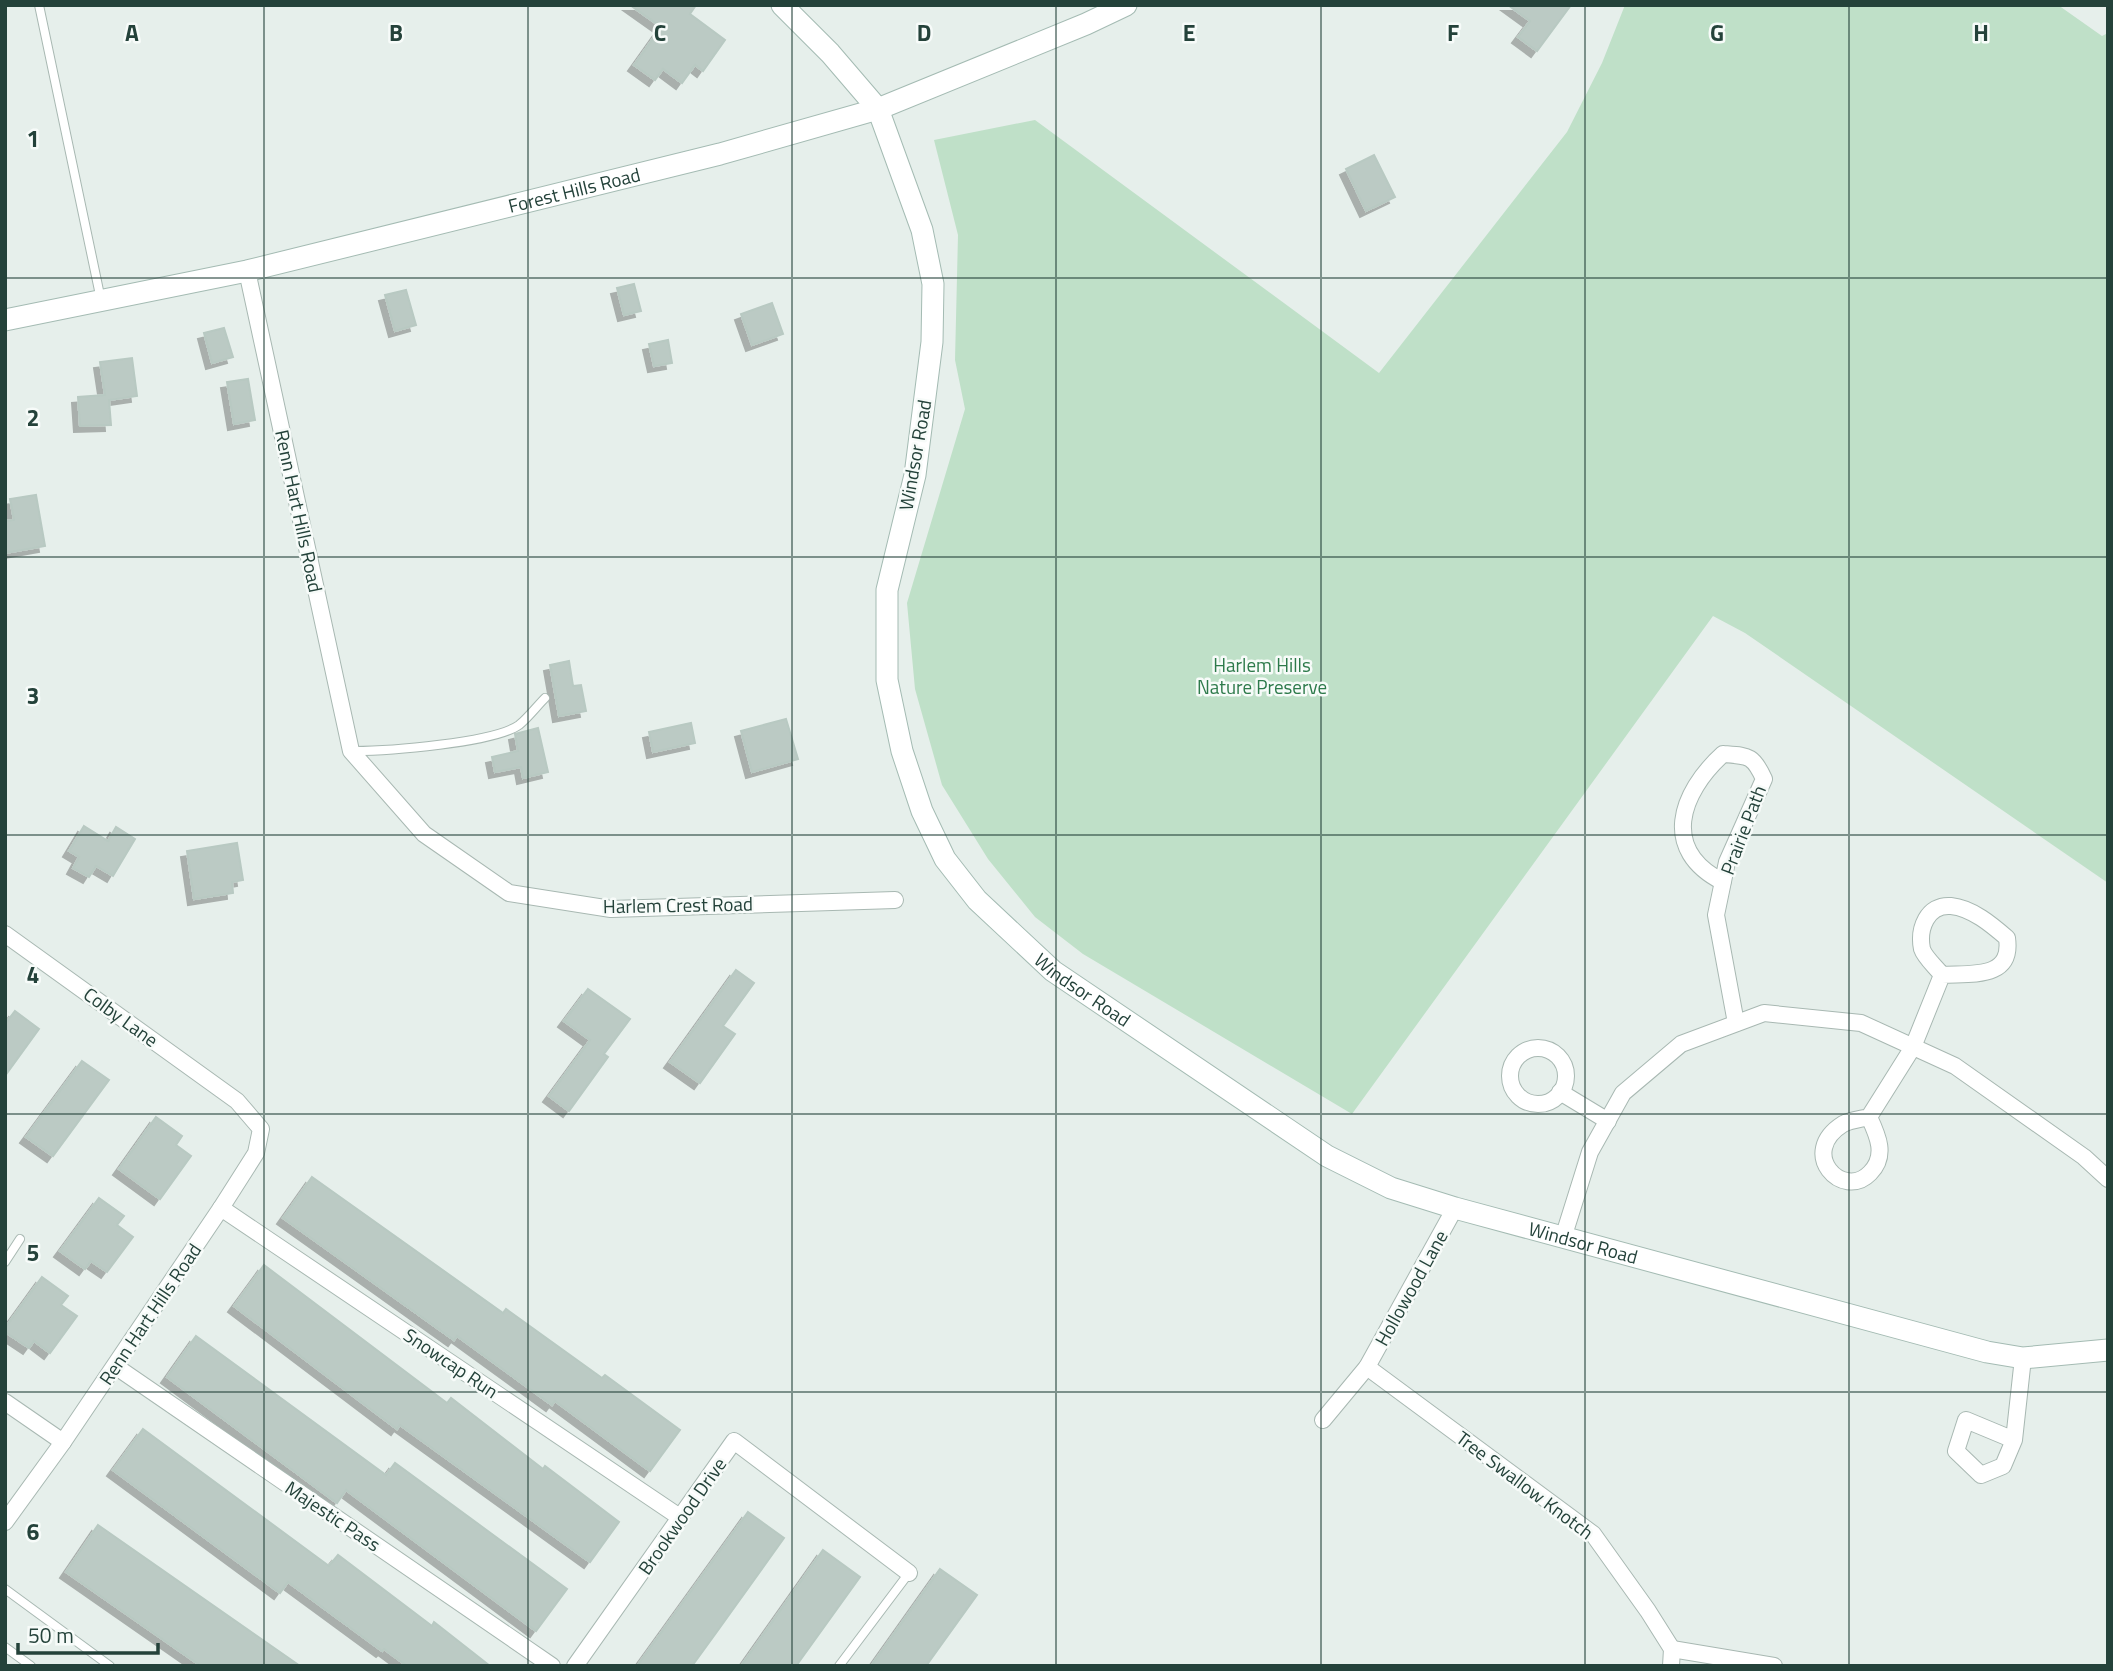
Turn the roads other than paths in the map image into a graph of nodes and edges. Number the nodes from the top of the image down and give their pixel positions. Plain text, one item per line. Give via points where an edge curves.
1 (39, 5) edge
2 (782, 5) edge
3 (1126, 5) edge
4 (878, 109) junction
5 (247, 271) junction
6 (101, 300) junction
7 (5, 320) edge
8 (545, 698) dead end
9 (351, 751) junction
10 (1723, 882) junction
11 (895, 900) dead end
12 (5, 934) edge
13 (1942, 975) junction
14 (1736, 1023) junction
15 (1913, 1047) junction
16 (1560, 1093) dead end
17 (237, 1101) joint
18 (1870, 1117) dead end
19 (1608, 1121) junction
20 (2108, 1179) edge
21 (221, 1208) junction
22 (1455, 1208) junction
23 (1563, 1238) junction
24 (20, 1239) dead end
25 (5, 1262) edge
26 (2108, 1350) edge
27 (2023, 1358) junction
28 (114, 1366) junction
29 (1367, 1367) junction
30 (5, 1402) edge
31 (1323, 1420) dead end
32 (2014, 1440) dead end
33 (63, 1442) junction
34 (681, 1518) junction
35 (5, 1522) edge
36 (909, 1573) joint
37 (7, 1593) edge
38 (5, 1647) edge
39 (1671, 1658) edge
40 (31, 1666) edge
41 (110, 1666) edge
42 (551, 1666) edge
43 (575, 1666) edge
44 (839, 1666) edge
45 (1774, 1666) edge

1 - 6 lane
2 - 4 street, Windsor Road
3 - 4 street, Forest Hills Road
4 - 5 street, Forest Hills Road via 688,162
4 - 22 street, Windsor Road via 922,230 933,284 932,342 915,475 887,590 887,680 902,751 922,811 945,859 977,900 1064,979 1327,1156 1391,1188
5 - 6 street, Forest Hills Road
5 - 9 street, Renn Hart Hills Road
6 - 7 street, Forest Hills Road
8 - 9 lane via 518,726 488,737
9 - 11 street, Harlem Crest Road via 424,834 509,893 611,909
10 - 10 street, Prairie Path via 1727,862 1764,779 1756,762 1742,755 1723,754 1705,771 1685,806 1681,831 1698,866
10 - 14 street, Prairie Path via 1716,915
12 - 17 street, Colby Lane
13 - 13 street via 1988,972 2002,964 2009,951 2007,938 1987,920 1954,906 1931,912 1921,933 1923,951
13 - 15 street
14 - 15 street via 1764,1013 1861,1023
14 - 19 street via 1681,1044 1623,1093
15 - 18 street
15 - 20 street via 1955,1066
16 - 19 street
17 - 21 street, Renn Hart Hills Road via 261,1129 256,1153
19 - 23 street via 1590,1152
21 - 28 street, Renn Hart Hills Road
21 - 34 street, Snowcap Run
22 - 23 street, Windsor Road
22 - 29 street, Hollowood Lane
23 - 27 street, Windsor Road
24 - 25 lane
26 - 27 street, Windsor Road
27 - 32 street
28 - 33 street, Renn Hart Hills Road
28 - 42 street, Majestic Pass
29 - 31 street, Hollowood Lane
29 - 39 street, Tree Swallow Knotch via 1594,1534 1648,1611
30 - 33 street
33 - 35 street, Renn Hart Hills Road
34 - 36 street, Brookwood Drive via 734,1441
34 - 43 street, Brookwood Drive
36 - 44 lane
37 - 41 lane
38 - 40 lane
39 - 45 street

